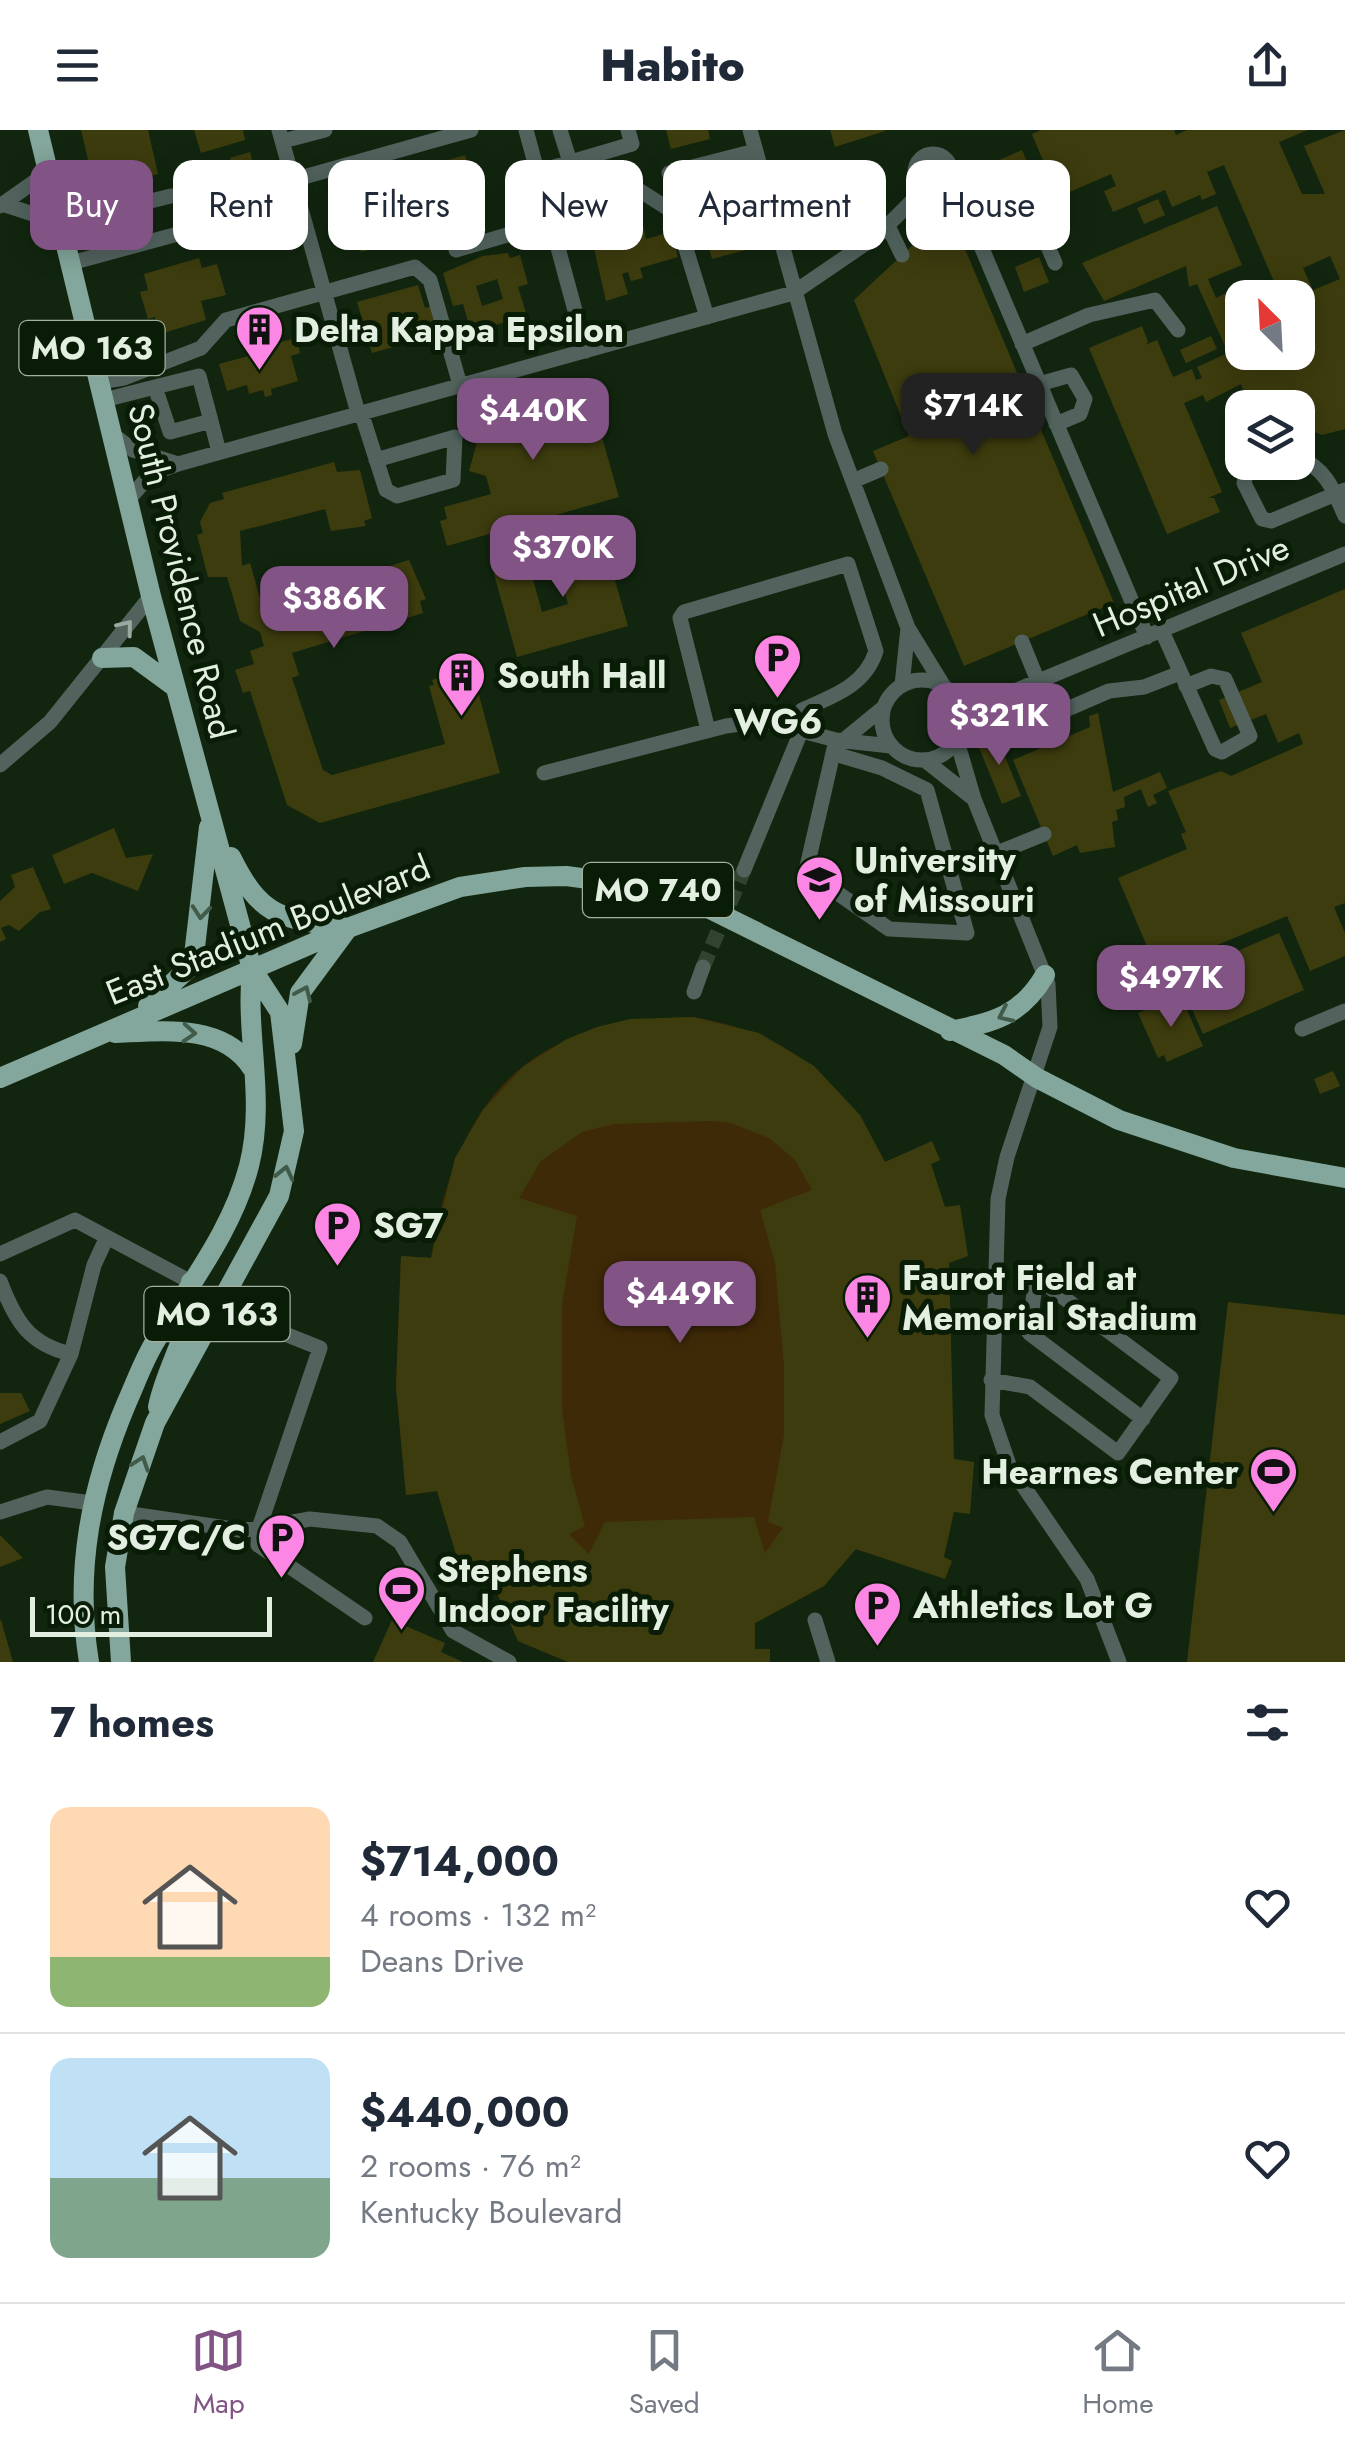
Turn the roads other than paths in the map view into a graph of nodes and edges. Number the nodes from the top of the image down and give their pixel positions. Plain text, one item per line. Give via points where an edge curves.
1 (38, 130) edge
2 (325, 130) edge
3 (470, 130) edge
4 (526, 130) edge
5 (560, 130) edge
6 (628, 130) edge
7 (750, 130) edge
8 (281, 136) edge
9 (755, 151) junction
10 (45, 160) edge
11 (534, 160) edge
12 (569, 160) edge
13 (577, 160) edge
14 (720, 160) edge
15 (308, 176) edge
16 (30, 185) edge
17 (643, 193) edge
18 (171, 196) dead end
19 (153, 200) edge
20 (1, 205) edge
21 (906, 208) edge
22 (30, 214) edge
23 (888, 226) junction
24 (308, 233) edge
25 (173, 235) edge
26 (68, 250) edge
27 (558, 250) edge
28 (982, 250) edge
29 (1049, 250) edge
30 (902, 255) dead end
31 (71, 263) junction
32 (1055, 263) dead end
33 (794, 293) junction
34 (325, 294) junction
35 (708, 317) junction
36 (1178, 330) dead end
37 (1022, 344) junction
38 (586, 351) junction
39 (1039, 384) junction
40 (460, 385) junction
41 (155, 387) junction
42 (102, 391) junction
43 (360, 412) junction
44 (211, 422) junction
45 (1056, 424) junction
46 (112, 434) junction
47 (219, 452) junction
48 (376, 460) junction
49 (178, 464) junction
50 (1315, 465) edge
51 (882, 470) dead end
52 (1245, 480) edge
53 (853, 481) junction
54 (1340, 492) edge
55 (128, 500) junction
56 (1345, 516) edge
57 (1345, 554) edge
58 (150, 596) junction
59 (908, 628) junction
60 (1155, 634) junction
61 (1022, 642) dead end
62 (102, 658) junction
63 (1183, 679) junction
64 (1038, 682) junction
65 (902, 685) junction
66 (175, 687) junction
67 (948, 689) junction
68 (1005, 695) junction
69 (884, 706) junction
70 (708, 730) junction
71 (802, 730) junction
72 (1019, 730) dead end
73 (959, 735) junction
74 (839, 745) junction
75 (890, 746) junction
76 (926, 761) junction
77 (0, 765) edge
78 (544, 774) dead end
79 (974, 799) junction
80 (210, 815) junction
81 (1044, 834) dead end
82 (997, 854) junction
83 (744, 870) tunnel mouth
84 (348, 928) junction
85 (703, 967) tunnel mouth
86 (252, 969) junction
87 (1045, 976) junction
88 (694, 992) dead end
89 (1345, 1010) edge
90 (1302, 1029) dead end
91 (950, 1030) junction
92 (103, 1034) junction
93 (290, 1070) junction
94 (257, 1076) junction
95 (0, 1078) edge
96 (1036, 1078) junction
97 (1345, 1178) edge
98 (106, 1236) junction
99 (0, 1254) edge
100 (0, 1281) edge
101 (192, 1282) junction
102 (225, 1300) junction
103 (71, 1354) junction
104 (991, 1380) junction
105 (1143, 1419) junction
106 (155, 1423) junction
107 (0, 1442) edge
108 (92, 1503) junction
109 (0, 1512) edge
110 (124, 1513) junction
111 (259, 1528) junction
112 (365, 1618) dead end
113 (815, 1620) dead end
114 (89, 1662) edge
115 (121, 1662) edge
116 (510, 1662) edge
117 (828, 1662) edge
118 (1119, 1662) edge

1 - 10 main road, South Providence Road / MO 163
2 - 8 street
3 - 15 street
4 - 11 street
5 - 12 street
6 - 13 street via 632,144
7 - 9 street
9 - 14 street
9 - 33 street
16 - 20 street
17 - 35 street via 675,213
18 - 19 street
20 - 22 street
21 - 23 street
23 - 30 street
23 - 33 street
24 - 34 street
25 - 31 street
26 - 31 main road, South Providence Road / MO 163
27 - 38 street
28 - 37 street
29 - 32 street
31 - 42 main road, South Providence Road / MO 163
33 - 35 street
33 - 53 street
34 - 40 street via 415,267 430,280
34 - 42 street via 226,320 201,348
34 - 43 street
35 - 38 street
36 - 37 street via 1156,300 1090,316
37 - 39 street
38 - 40 street
39 - 45 street via 1040,405
39 - 45 street via 1071,375 1085,399 1080,414
40 - 43 street
41 - 42 street
41 - 44 street via 170,432
41 - 44 street via 199,376
42 - 46 main road, South Providence Road / MO 163
43 - 47 street
43 - 48 street
44 - 47 street
45 - 60 street
46 - 49 street via 151,458
46 - 55 main road, South Providence Road / MO 163
47 - 49 street
48 - 48 street via 408,450 455,437 452,480 398,496 386,490
49 - 55 street via 151,474
50 - 54 street
51 - 53 street
52 - 54 street via 1262,518 1272,521
53 - 59 street
54 - 56 street
55 - 58 main road, South Providence Road / MO 163
57 - 60 street, Hospital Drive
62 -> 58 street
58 - 66 main road, South Providence Road / MO 163
59 - 65 street
59 - 67 street
60 - 63 street
60 - 64 street, Hospital Drive
61 - 64 street
62 - 66 main road via 134,657
62 - 77 street via 50,722
63 - 63 street via 1225,679 1247,742 1214,749
63 - 72 street via 1110,691
64 - 68 street, Hospital Drive
65 - 67 street via 916,680
65 - 69 street
66 - 80 main road, South Providence Road / MO 163
67 - 68 street, Hospital Drive
67 - 73 street via 963,716
68 - 73 street, Hospital Drive
69 - 74 street
69 - 75 street
70 - 71 street via 764,721
70 - 71 street via 680,618 684,612 848,564 876,651 857,682 802,710
70 - 78 street
71 - 74 street
71 - 83 street
73 - 76 street via 949,751
73 - 79 street
74 - 74 street via 927,790 967,932 889,929 806,870
74 - 75 street
75 - 76 street
76 - 79 street
79 - 82 street
80 - 84 main road via 248,892 264,908 280,918
80 - 86 main road, South Providence Road / MO 163
80 -> 92 main road via 193,964 159,999
81 - 82 street
82 - 87 street
84 - 86 main road, East Stadium Boulevard / MO 740
84 - 91 main road, East Stadium Boulevard / MO 740 via 493,880 607,880 700,904
93 -> 84 main road via 300,992
85 - 88 street
86 - 92 main road, East Stadium Boulevard / MO 740
86 - 93 main road, South Providence Road / MO 163 via 280,1012
86 - 94 main road, South Providence Road / MO 163 via 248,1014
87 -> 91 main road via 1010,1015
87 - 96 street via 1052,1007
89 - 90 street
91 - 96 main road, East Stadium Boulevard / MO 740
92 -> 94 main road via 208,1035 240,1049
92 - 95 main road, East Stadium Boulevard / MO 740
102 -> 93 main road, South Providence Road / MO 163 via 279,1196 294,1131
94 - 101 main road, South Providence Road / MO 163 via 249,1165 222,1238
96 - 97 main road, East Stadium Boulevard / MO 740 via 1187,1146
96 - 104 street via 1000,1188
98 - 99 street via 75,1220
98 - 101 street
98 - 103 street
100 - 103 street via 28,1336
101 - 106 main road via 193,1310 164,1373
101 - 108 main road, South Providence Road / MO 163 via 152,1345 101,1464
102 - 106 main road, South Providence Road / MO 163
102 - 111 street via 320,1348
103 - 107 street via 40,1420
104 - 105 street via 1030,1387 1118,1454
104 - 118 street via 999,1443 1087,1578
105 - 105 street via 1171,1378 1036,1277 1029,1333
110 -> 106 main road, South Providence Road / MO 163
108 - 109 street via 47,1496
108 - 114 main road, South Providence Road / MO 163 via 82,1586
110 - 111 street
110 - 115 main road, South Providence Road / MO 163 via 115,1567
111 - 112 street via 258,1546
111 - 116 street via 310,1520 377,1526 400,1542 453,1631
113 - 117 street

